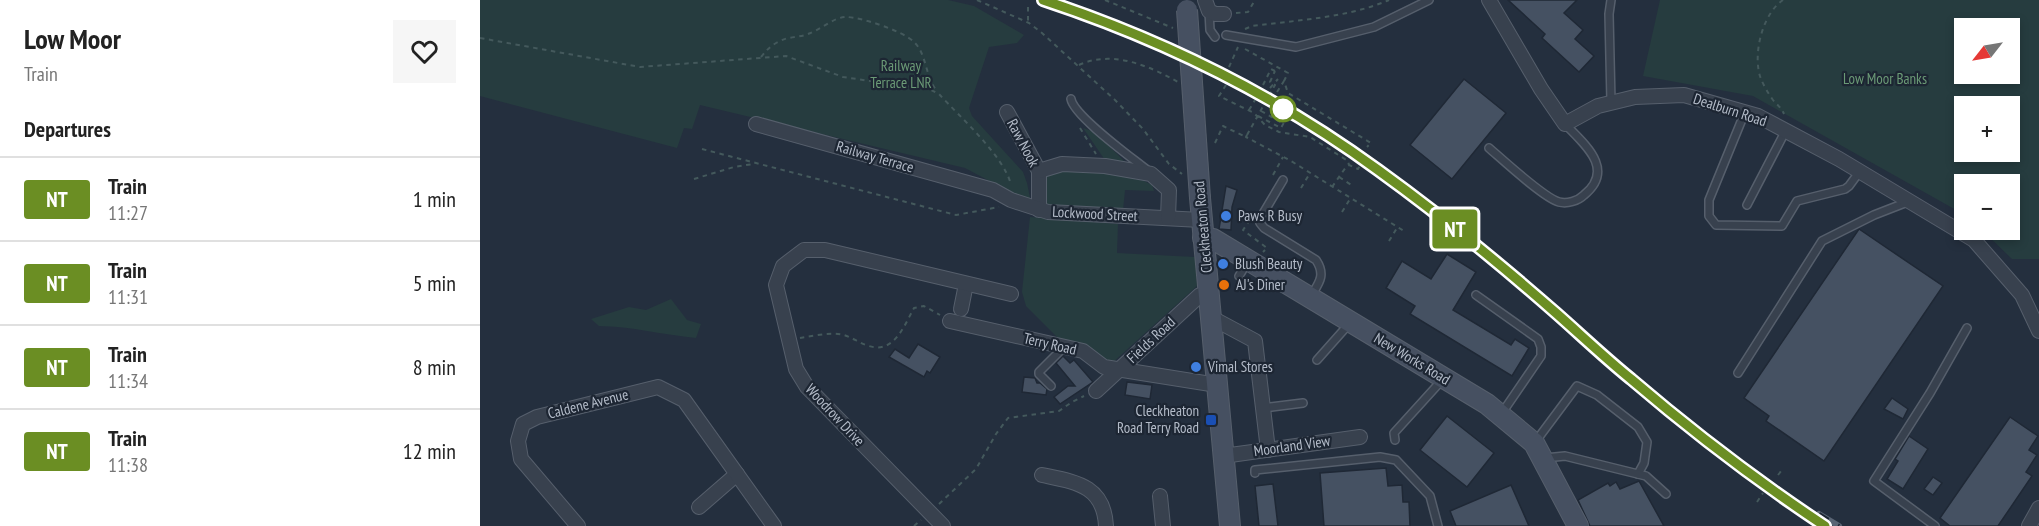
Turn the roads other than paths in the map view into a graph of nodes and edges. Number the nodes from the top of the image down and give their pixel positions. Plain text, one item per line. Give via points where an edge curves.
1 (1429, 0) edge
2 (1488, 0) edge
3 (1611, 0) edge
4 (1186, 5) edge
5 (1207, 6) edge
6 (1224, 14) road end
7 (1226, 35) road end
8 (1215, 37) dead end
9 (1071, 99) dead end
10 (1611, 102) junction
11 (1007, 112) dead end
12 (1745, 112) junction
13 (756, 124) dead end
14 (1565, 124) junction
15 (1786, 130) junction
16 (1489, 148) dead end
17 (1039, 171) junction
18 (1860, 171) junction
19 (1151, 174) junction
20 (1283, 180) dead end
21 (993, 190) joint
22 (1910, 201) junction
23 (1747, 206) dead end
24 (1039, 210) junction
25 (1168, 218) junction
26 (1202, 229) junction
27 (966, 284) junction
28 (1209, 293) junction
29 (1011, 294) dead end
30 (1476, 295) dead end
31 (1310, 298) junction
32 (961, 309) dead end
33 (1212, 318) junction
34 (950, 321) road end
35 (1351, 322) junction
36 (1967, 328) dead end
37 (2039, 331) edge
38 (1064, 347) junction
39 (1317, 360) dead end
40 (1119, 369) junction
41 (1738, 373) dead end
42 (1444, 377) junction
43 (1051, 386) dead end
44 (1217, 386) junction
45 (1096, 391) road end
46 (1303, 403) dead end
47 (1263, 408) junction
48 (1500, 415) junction
49 (1360, 436) dead end
50 (1395, 440) dead end
51 (1268, 450) junction
52 (1538, 451) junction
53 (1223, 456) junction
54 (1255, 473) dead end
55 (737, 474) junction
56 (1638, 474) junction
57 (1042, 475) dead end
58 (1666, 494) dead end
59 (1160, 496) dead end
60 (699, 507) dead end
61 (2039, 508) edge
62 (578, 526) edge
63 (774, 526) edge
64 (943, 526) edge
65 (1106, 526) edge
66 (1163, 526) edge
67 (1230, 526) edge
68 (1438, 526) edge
69 (1578, 526) edge
70 (1935, 526) edge
71 (2029, 526) edge

1 - 7 lane via 1361,32 1296,47
2 - 14 street
3 - 10 lane
4 - 26 street, Cleckheaton Road, bridge
5 - 6 street via 1215,14
5 - 8 lane via 1210,30
9 - 19 lane via 1083,117
10 - 12 street, Dealburn Road via 1684,95
10 - 14 street, Dealburn Road
11 - 17 street, Raw Nook
12 - 15 street, Dealburn Road
12 - 18 lane via 1708,200 1709,216 1716,225 1782,226 1797,201 1845,189
13 - 21 street, Railway Terrace
14 - 16 lane via 1597,163 1596,181 1580,199 1559,202
15 - 18 street, Dealburn Road
15 - 23 lane
17 - 19 street via 1062,164
17 - 24 street, Raw Nook
18 - 22 street, Dealburn Road
19 - 25 street via 1169,190
20 - 31 lane via 1260,223 1321,267 1322,278
21 - 24 street, Lockwood Street
22 - 37 street, Dealburn Road via 1974,240 2022,296
22 - 41 lane via 1822,241
24 - 25 street, Lockwood Street
25 - 26 street, Lockwood Street
26 - 28 street, Cleckheaton Road
26 - 31 street, New Works Road via 1247,262
27 - 29 street, Woodrow Drive
27 - 32 street
27 - 64 street, Woodrow Drive via 825,250 804,250 783,266 776,285 796,369 807,387
28 - 33 street, Cleckheaton Road
28 - 40 street, Fields Road via 1200,295
30 - 48 lane via 1538,339 1541,347 1541,356
31 - 35 street, New Works Road
33 - 44 street, Cleckheaton Road
33 - 47 street via 1255,341
34 - 38 street, Terry Road
35 - 39 lane
35 - 42 street, New Works Road
36 - 70 lane via 1874,481
38 - 40 street, Terry Road via 1083,351 1104,367
38 - 43 lane via 1039,372
40 - 44 street, Terry Road
40 - 45 street, Fields Road
42 - 48 street, New Works Road
42 - 50 lane via 1394,433
44 - 53 street, Cleckheaton Road
46 - 47 lane
47 - 51 street
48 - 52 street, New Works Road
49 - 51 street, Moorland View
51 - 53 street, Moorland View
52 - 56 lane
52 - 56 lane via 1577,386 1597,394 1638,427 1647,442
52 - 69 street, New Works Road
53 - 67 street, Cleckheaton Road
54 - 68 lane via 1355,459 1396,460 1430,496
55 - 60 street
55 - 62 street, Caldene Avenue via 684,400 658,387 537,417 523,424 518,441 521,459
55 - 63 street, Caldene Avenue
56 - 58 lane via 1646,476
57 - 65 street via 1080,483 1095,494 1106,514
59 - 66 street
61 - 71 street

